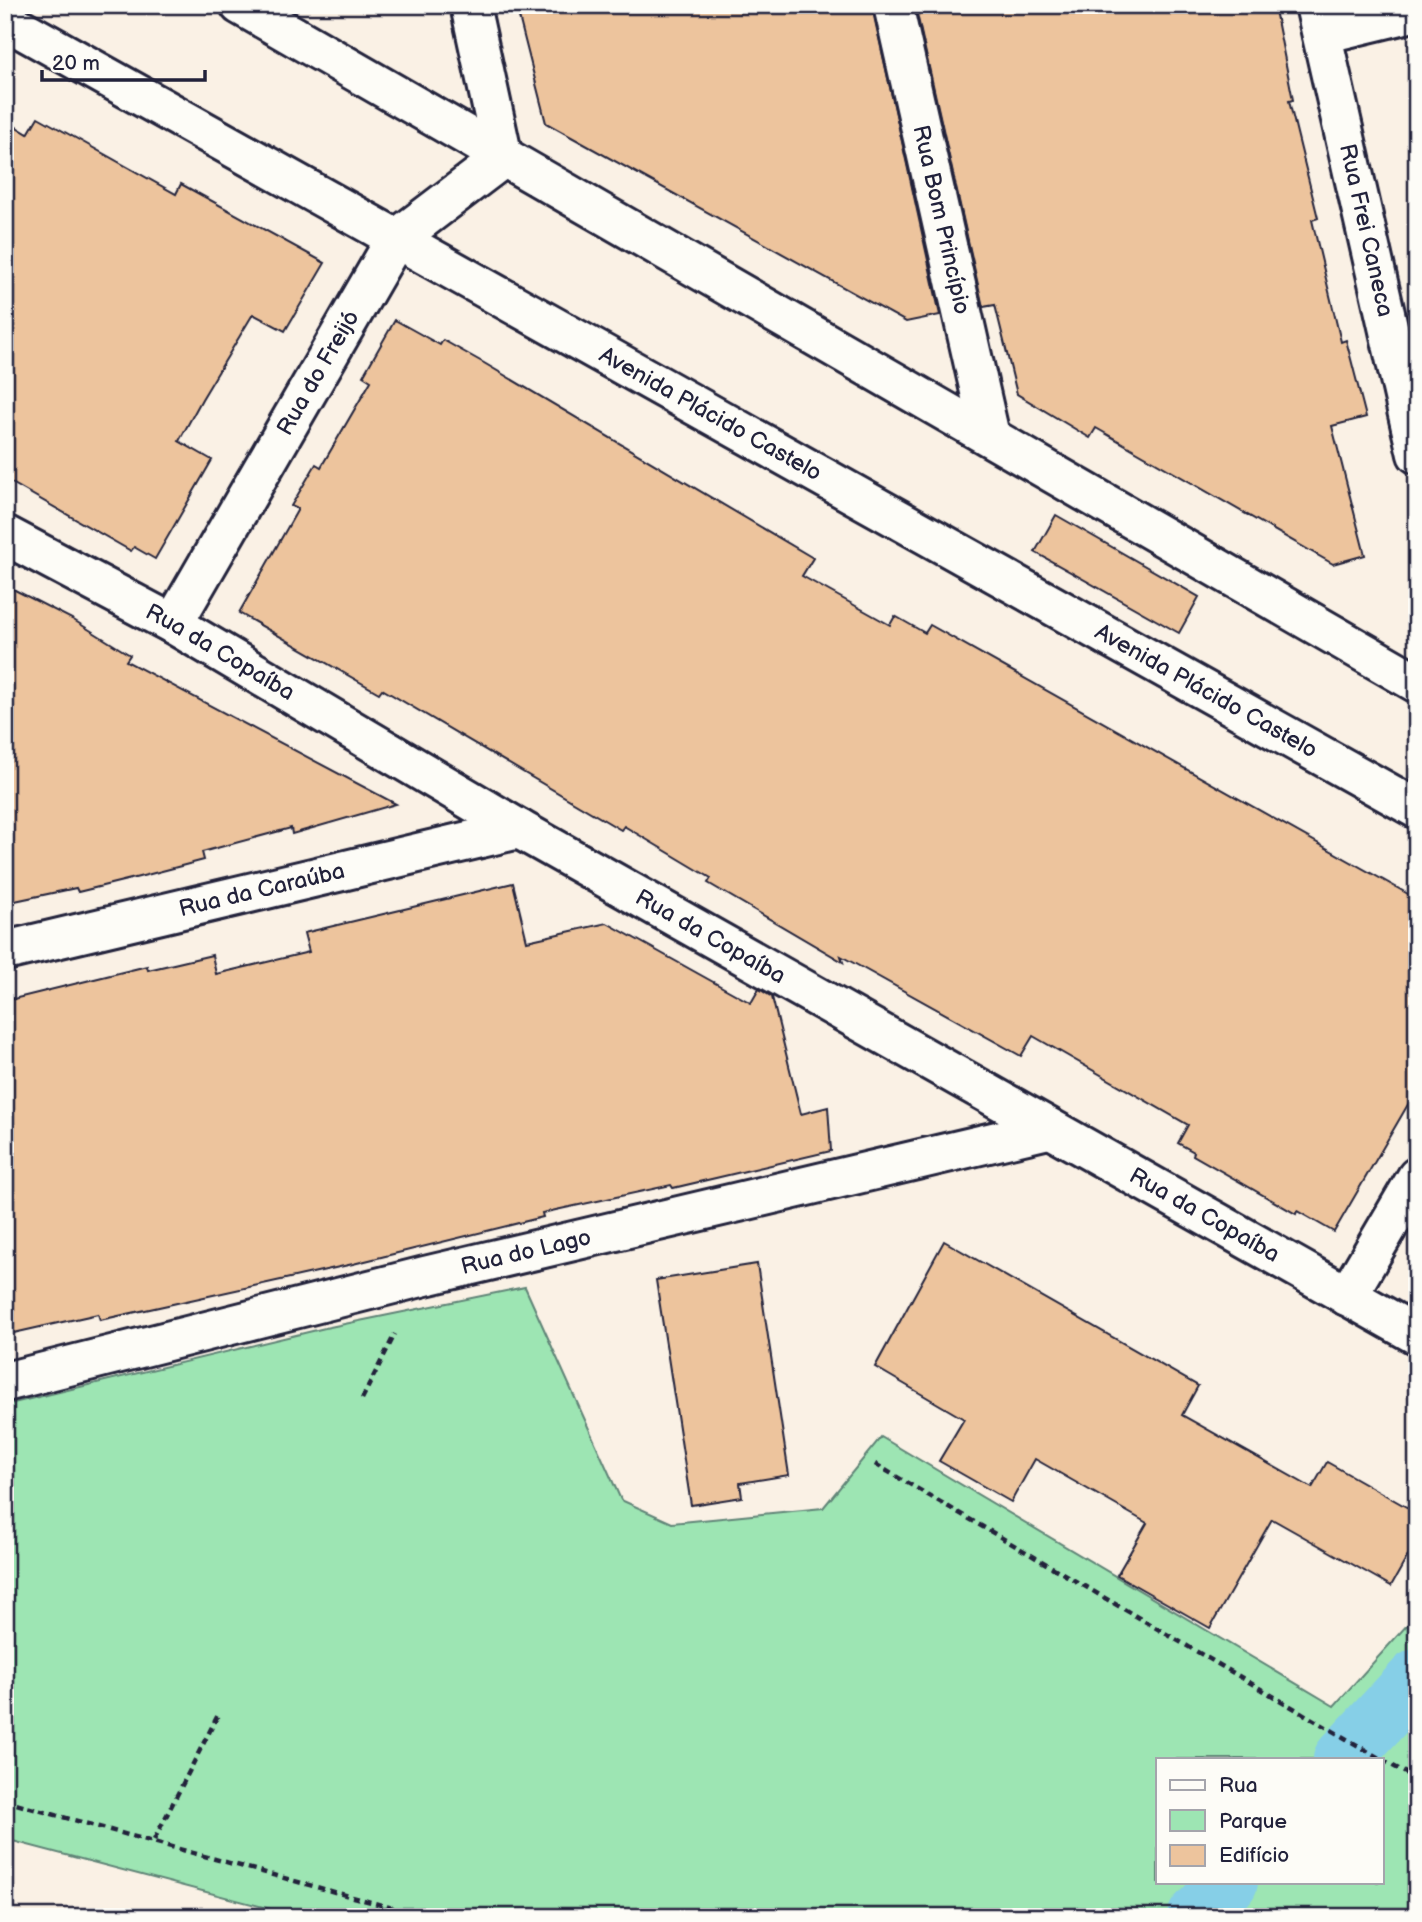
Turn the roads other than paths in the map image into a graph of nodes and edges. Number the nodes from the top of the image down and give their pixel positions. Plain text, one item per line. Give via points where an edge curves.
1 (240, 5) edge
2 (470, 5) edge
3 (893, 5) edge
4 (1417, 11) edge
5 (5, 20) edge
6 (1318, 20) edge
7 (503, 158) junction
8 (395, 240) junction
9 (990, 436) junction
10 (1417, 454) edge
11 (7, 538) edge
12 (173, 624) junction
13 (1417, 683) edge
14 (1417, 809) edge
15 (519, 829) junction
16 (5, 951) edge
17 (1048, 1129) junction
18 (1417, 1177) edge
19 (1347, 1296) junction
20 (1417, 1335) edge
21 (5, 1382) edge

1 - 7 street
2 - 7 street
3 - 9 street, Rua Bom Princípio
4 - 6 street
5 - 8 street, Avenida Plácido Castelo
6 - 10 street, Rua Frei Caneca
7 - 8 street, Rua do Freijó
7 - 9 street
8 - 12 street, Rua do Freijó
8 - 14 street, Avenida Plácido Castelo
9 - 13 street
11 - 12 street, Rua da Copaíba
12 - 15 street, Rua da Copaíba
15 - 16 street, Rua da Caraúba
15 - 17 street, Rua da Copaíba
17 - 19 street, Rua da Copaíba
17 - 21 street, Rua do Lago via 425,1276
18 - 19 street
19 - 20 street, Rua da Copaíba

